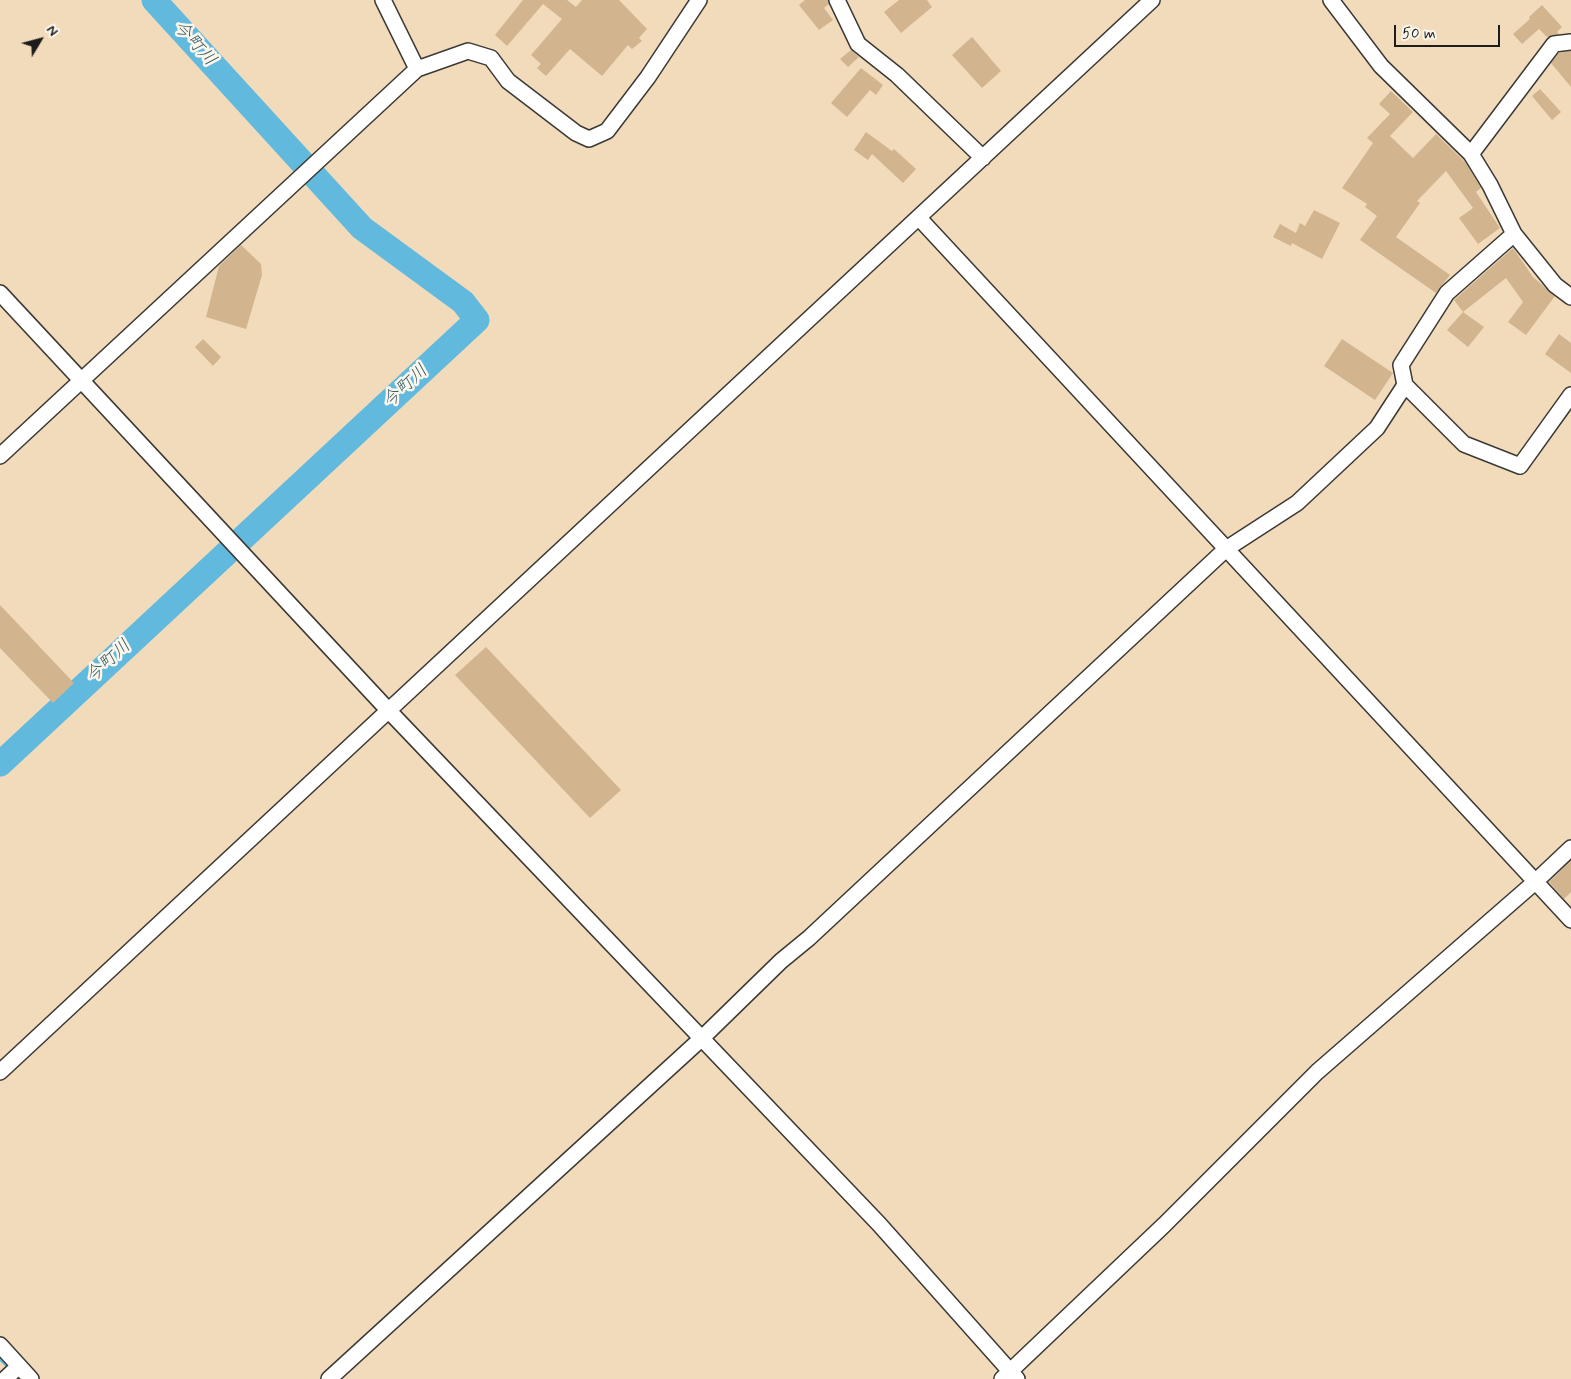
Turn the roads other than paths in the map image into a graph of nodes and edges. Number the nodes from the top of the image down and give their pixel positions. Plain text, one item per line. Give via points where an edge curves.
1 (383, 0) edge
2 (699, 0) edge
3 (837, 0) edge
4 (1152, 0) edge
5 (1331, 0) edge
6 (1571, 42) edge
7 (417, 69) junction
8 (1471, 154) junction
9 (983, 158) junction
10 (919, 218) junction
11 (1514, 234) junction
12 (0, 294) edge
13 (1571, 297) edge
14 (81, 381) junction
15 (1405, 385) junction
16 (1571, 396) edge
17 (0, 456) edge
18 (1226, 549) junction
19 (389, 711) junction
20 (1571, 848) edge
21 (1535, 882) junction
22 (1571, 920) edge
23 (701, 1038) junction
24 (0, 1072) edge
25 (0, 1345) edge
26 (19, 1366) junction
27 (1010, 1376) edge
28 (5, 1379) edge
29 (31, 1379) edge
30 (329, 1379) edge

1 - 7 street
2 - 7 street via 648,77 606,131 589,139 576,133 508,81 491,58 468,51
3 - 9 street via 858,44 897,75
4 - 9 street
5 - 8 street via 1381,66
6 - 8 street via 1554,44
7 - 14 street
8 - 11 street
9 - 10 street
10 - 18 street
10 - 19 street
11 - 13 street via 1555,285
11 - 15 street via 1448,293 1401,365
12 - 14 street
14 - 17 street
14 - 19 street
15 - 16 street via 1464,444 1520,466
15 - 18 street via 1377,428 1297,503
18 - 21 street
18 - 23 street
19 - 23 street
19 - 24 street
20 - 21 street
21 - 22 street
21 - 27 street via 1317,1072
23 - 27 street via 879,1224
23 - 30 street
25 - 26 street
26 - 28 street
26 - 29 street

